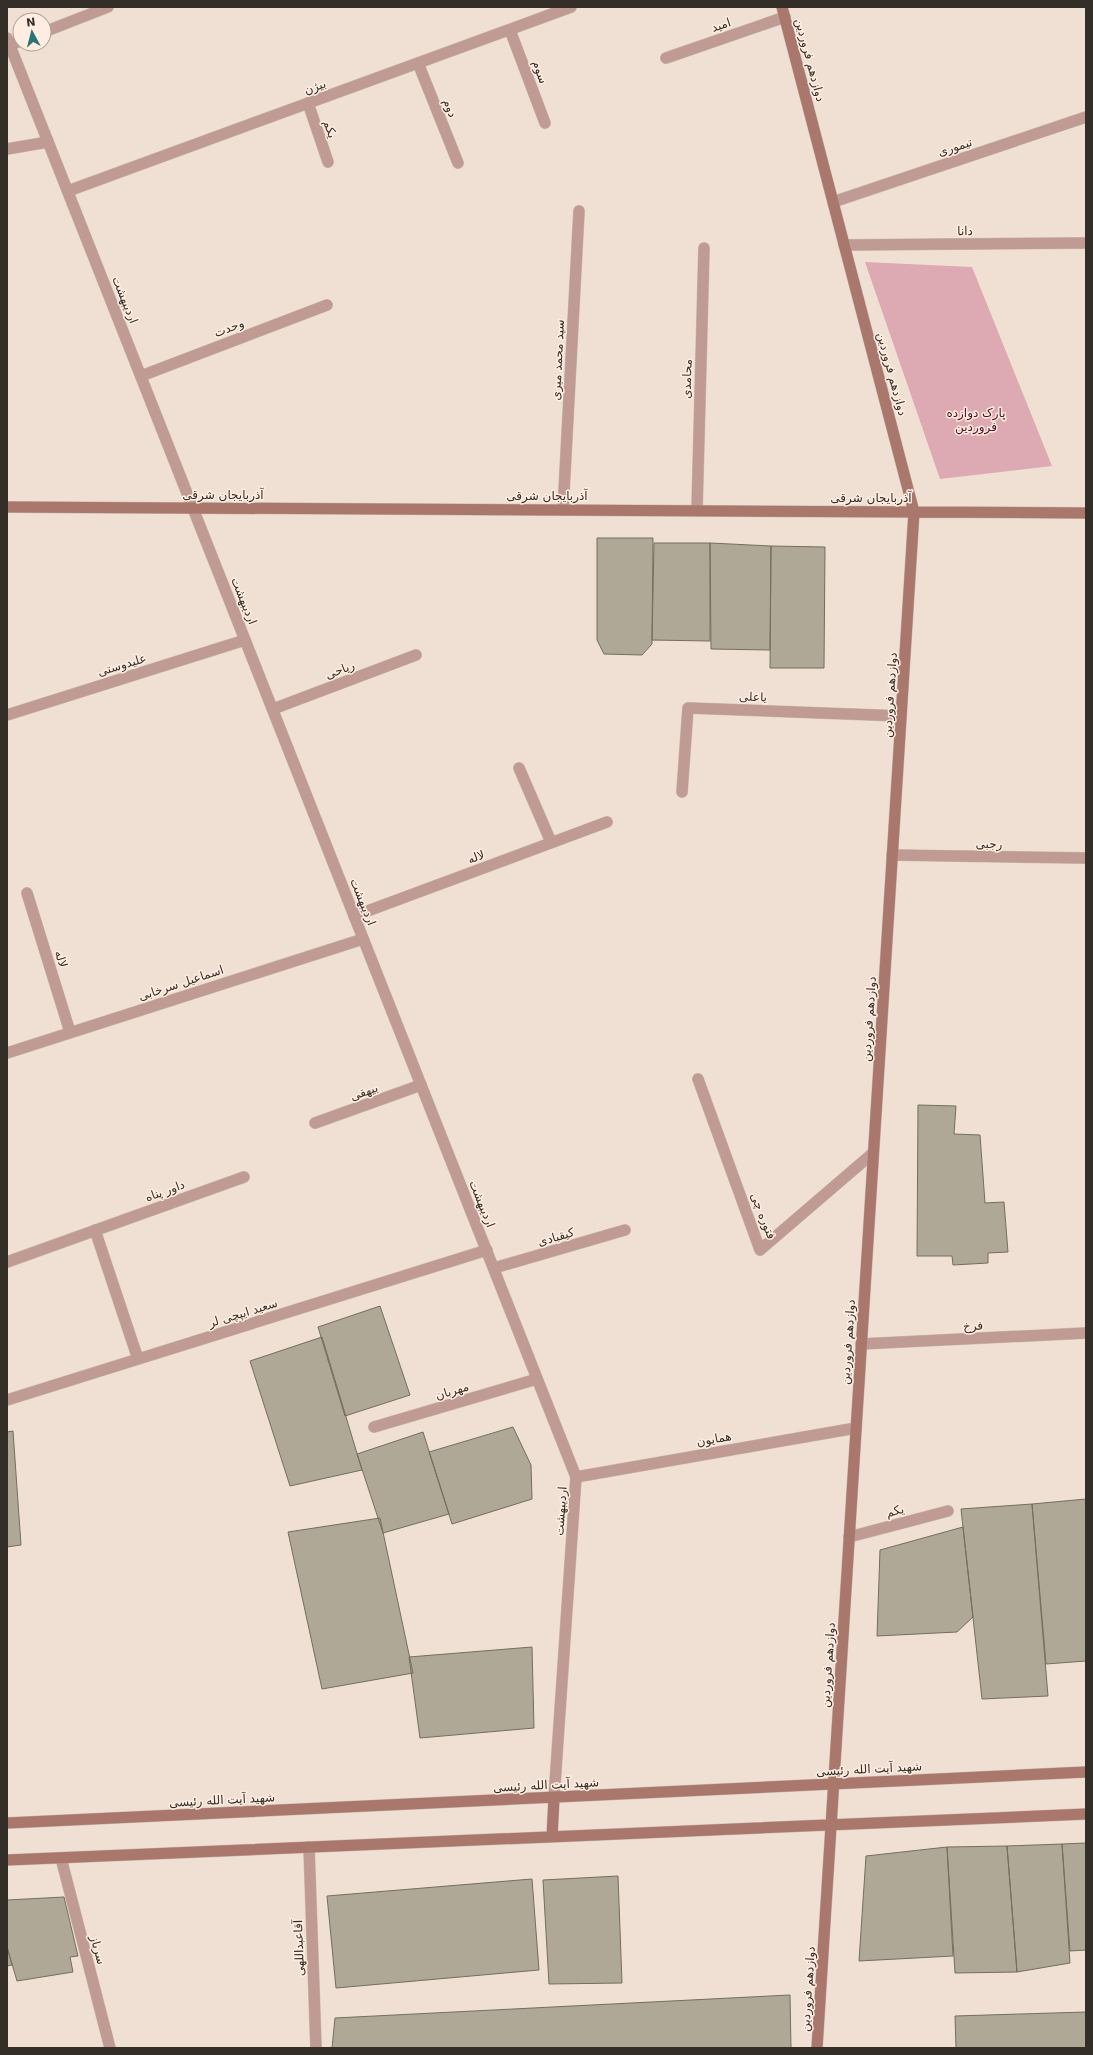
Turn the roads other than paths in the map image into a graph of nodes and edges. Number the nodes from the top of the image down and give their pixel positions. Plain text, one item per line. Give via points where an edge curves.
1 (108, 7) edge
2 (571, 7) edge
3 (783, 12) edge
4 (52, 29) edge
5 (510, 30) junction
6 (16, 52) edge
7 (666, 58) dead end
8 (418, 63) junction
9 (308, 104) junction
10 (1086, 117) edge
11 (545, 124) dead end
12 (48, 142) junction
13 (7, 149) edge
14 (328, 162) dead end
15 (458, 163) dead end
16 (68, 191) junction
17 (833, 202) junction
18 (579, 211) dead end
19 (1086, 242) edge
20 (844, 245) junction
21 (704, 248) dead end
22 (327, 305) dead end
23 (141, 376) junction
24 (7, 507) edge
25 (192, 508) junction
26 (563, 510) junction
27 (696, 510) junction
28 (914, 512) junction
29 (1086, 513) edge
30 (245, 640) junction
31 (416, 655) dead end
32 (272, 710) junction
33 (7, 714) edge
34 (901, 716) junction
35 (519, 768) dead end
36 (682, 792) dead end
37 (607, 822) dead end
38 (551, 842) junction
39 (892, 855) junction
40 (1086, 858) edge
41 (27, 893) dead end
42 (354, 916) junction
43 (363, 939) junction
44 (70, 1032) junction
45 (7, 1053) edge
46 (698, 1080) dead end
47 (421, 1085) junction
48 (316, 1123) dead end
49 (874, 1153) junction
50 (244, 1177) dead end
51 (95, 1230) junction
52 (625, 1230) dead end
53 (487, 1250) junction
54 (7, 1262) edge
55 (494, 1268) junction
56 (1086, 1333) edge
57 (861, 1344) junction
58 (138, 1359) junction
59 (537, 1379) junction
60 (7, 1400) edge
61 (374, 1428) dead end
62 (856, 1428) junction
63 (576, 1476) junction
64 (948, 1511) dead end
65 (849, 1537) junction
66 (1086, 1772) edge
67 (833, 1784) junction
68 (554, 1798) junction
69 (1086, 1814) edge
70 (7, 1824) edge
71 (831, 1825) junction
72 (552, 1837) junction
73 (309, 1847) junction
74 (61, 1858) junction
75 (7, 1860) edge
76 (110, 2048) edge
77 (316, 2048) edge
78 (817, 2048) edge

1 - 4 street
2 - 5 street, بیژن
3 - 7 street, امید
3 - 17 main road, دوازدهم فروردین
5 - 8 street, بیژن
5 - 11 street, سوم
6 - 12 street, اردیبهشت
8 - 9 street, بیژن
8 - 15 street, دوم
9 - 14 street, یکم
9 - 16 street, بیژن
10 - 17 street, تیموری
12 - 13 street
12 - 16 street, اردیبهشت
16 - 23 street, اردیبهشت
17 - 20 main road, دوازدهم فروردین
18 - 26 street, سید محمد میری
19 - 20 street, دانا
20 - 28 main road, دوازدهم فروردین
21 - 27 street, محامدی
22 - 23 street, وحدت
23 - 25 street, اردیبهشت
24 - 25 main road, آذربایجان شرقی
25 - 26 main road, آذربایجان شرقی
25 - 30 street, اردیبهشت
26 - 27 main road, آذربایجان شرقی
27 - 28 main road, آذربایجان شرقی
28 - 29 main road, آذربایجان شرقی
28 - 34 main road, دوازدهم فروردین
30 - 32 street, اردیبهشت
30 - 33 street, علیدوستی
31 - 32 street, ریاحی
32 - 42 street, اردیبهشت
34 - 36 street, یاعلی via 688,708
34 - 39 main road, دوازدهم فروردین
35 - 38 street
37 - 38 street, لاله
38 - 42 street, لاله
39 - 40 street, رجبی
39 - 49 main road, دوازدهم فروردین
41 - 44 street, لاله
42 - 43 street, اردیبهشت
43 - 44 street, اسماعیل سرخابی
43 - 47 street, اردیبهشت
44 - 45 street, اسماعیل سرخابی
46 - 49 street, فتوره چی via 760,1250
47 - 48 street, بیهقی
47 - 53 street, اردیبهشت
49 - 57 main road, دوازدهم فروردین
50 - 51 street, داور پناه
51 - 54 street, داور پناه
51 - 58 street
52 - 55 street, کیقبادی
53 - 55 street, اردیبهشت
53 - 58 street, سعید ایپچی لر
55 - 59 street, اردیبهشت
56 - 57 street, فرخ
57 - 62 main road, دوازدهم فروردین
58 - 60 street, سعید ایپچی لر
59 - 61 street, مهربان
59 - 63 street, اردیبهشت
62 - 63 street, همایون
62 - 65 main road, دوازدهم فروردین
63 - 68 street, اردیبهشت
64 - 65 street, یکم
65 - 67 main road, دوازدهم فروردین
66 - 67 main road, شهید آیت الله رئیسی
67 - 68 main road, شهید آیت الله رئیسی
67 - 71 main road, دوازدهم فروردین
68 - 70 main road, شهید آیت الله رئیسی
68 - 72 main road
69 - 71 main road
71 - 72 main road
71 - 78 main road, دوازدهم فروردین
72 - 73 main road
73 - 74 main road
73 - 77 street, آقاعبداللهی
74 - 75 main road
74 - 76 street, سرباز

